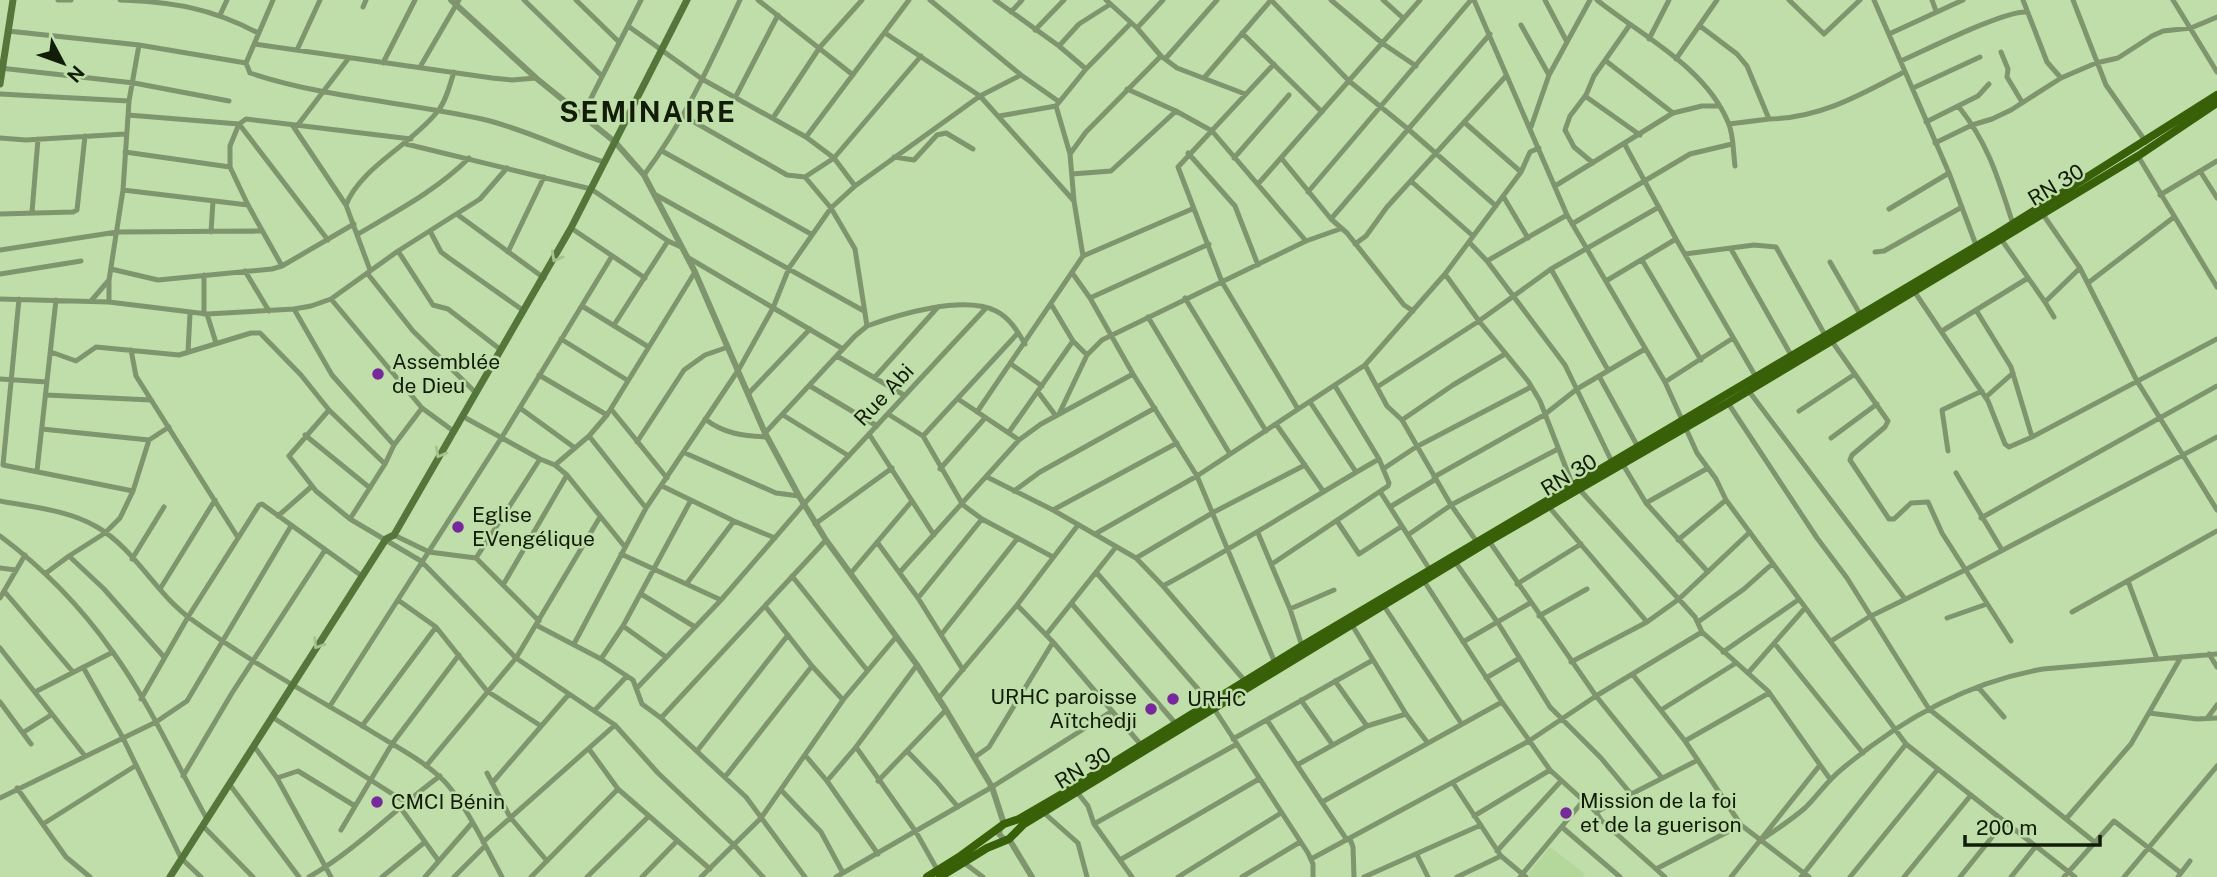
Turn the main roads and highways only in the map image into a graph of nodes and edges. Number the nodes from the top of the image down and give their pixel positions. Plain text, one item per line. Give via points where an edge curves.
1 (13, 0) edge
2 (687, 0) edge
3 (1, 68) edge
4 (0, 84) edge
5 (2217, 95) edge
6 (2217, 103) edge
7 (1828, 338) junction
8 (1684, 423) junction
9 (1617, 462) junction
10 (1576, 488) junction
11 (1212, 706) junction
12 (939, 874) edge
13 (170, 877) edge
14 (927, 877) edge

1 - 3 main road
2 -> 13 main road via 544,278 394,535 386,539
3 - 4 main road
5 - 7 main road, RN 30
6 - 7 main road, RN 30 / RN 30 via 2001,239
7 - 8 main road, RN 30 via 1791,355
7 - 8 main road, RN 30 / RN 30 via 1728,403
8 - 9 main road, RN 30 / RN 30
8 - 9 main road, RN 30
9 - 10 main road, RN 30
10 - 11 main road, RN 30 / RN 30
10 - 11 main road, RN 30 via 1302,646
11 - 12 main road, RN 30 / RN 30 via 1024,824 1009,839
11 - 12 main road, RN 30 via 1020,819 1004,824
12 - 14 main road, RN 30

